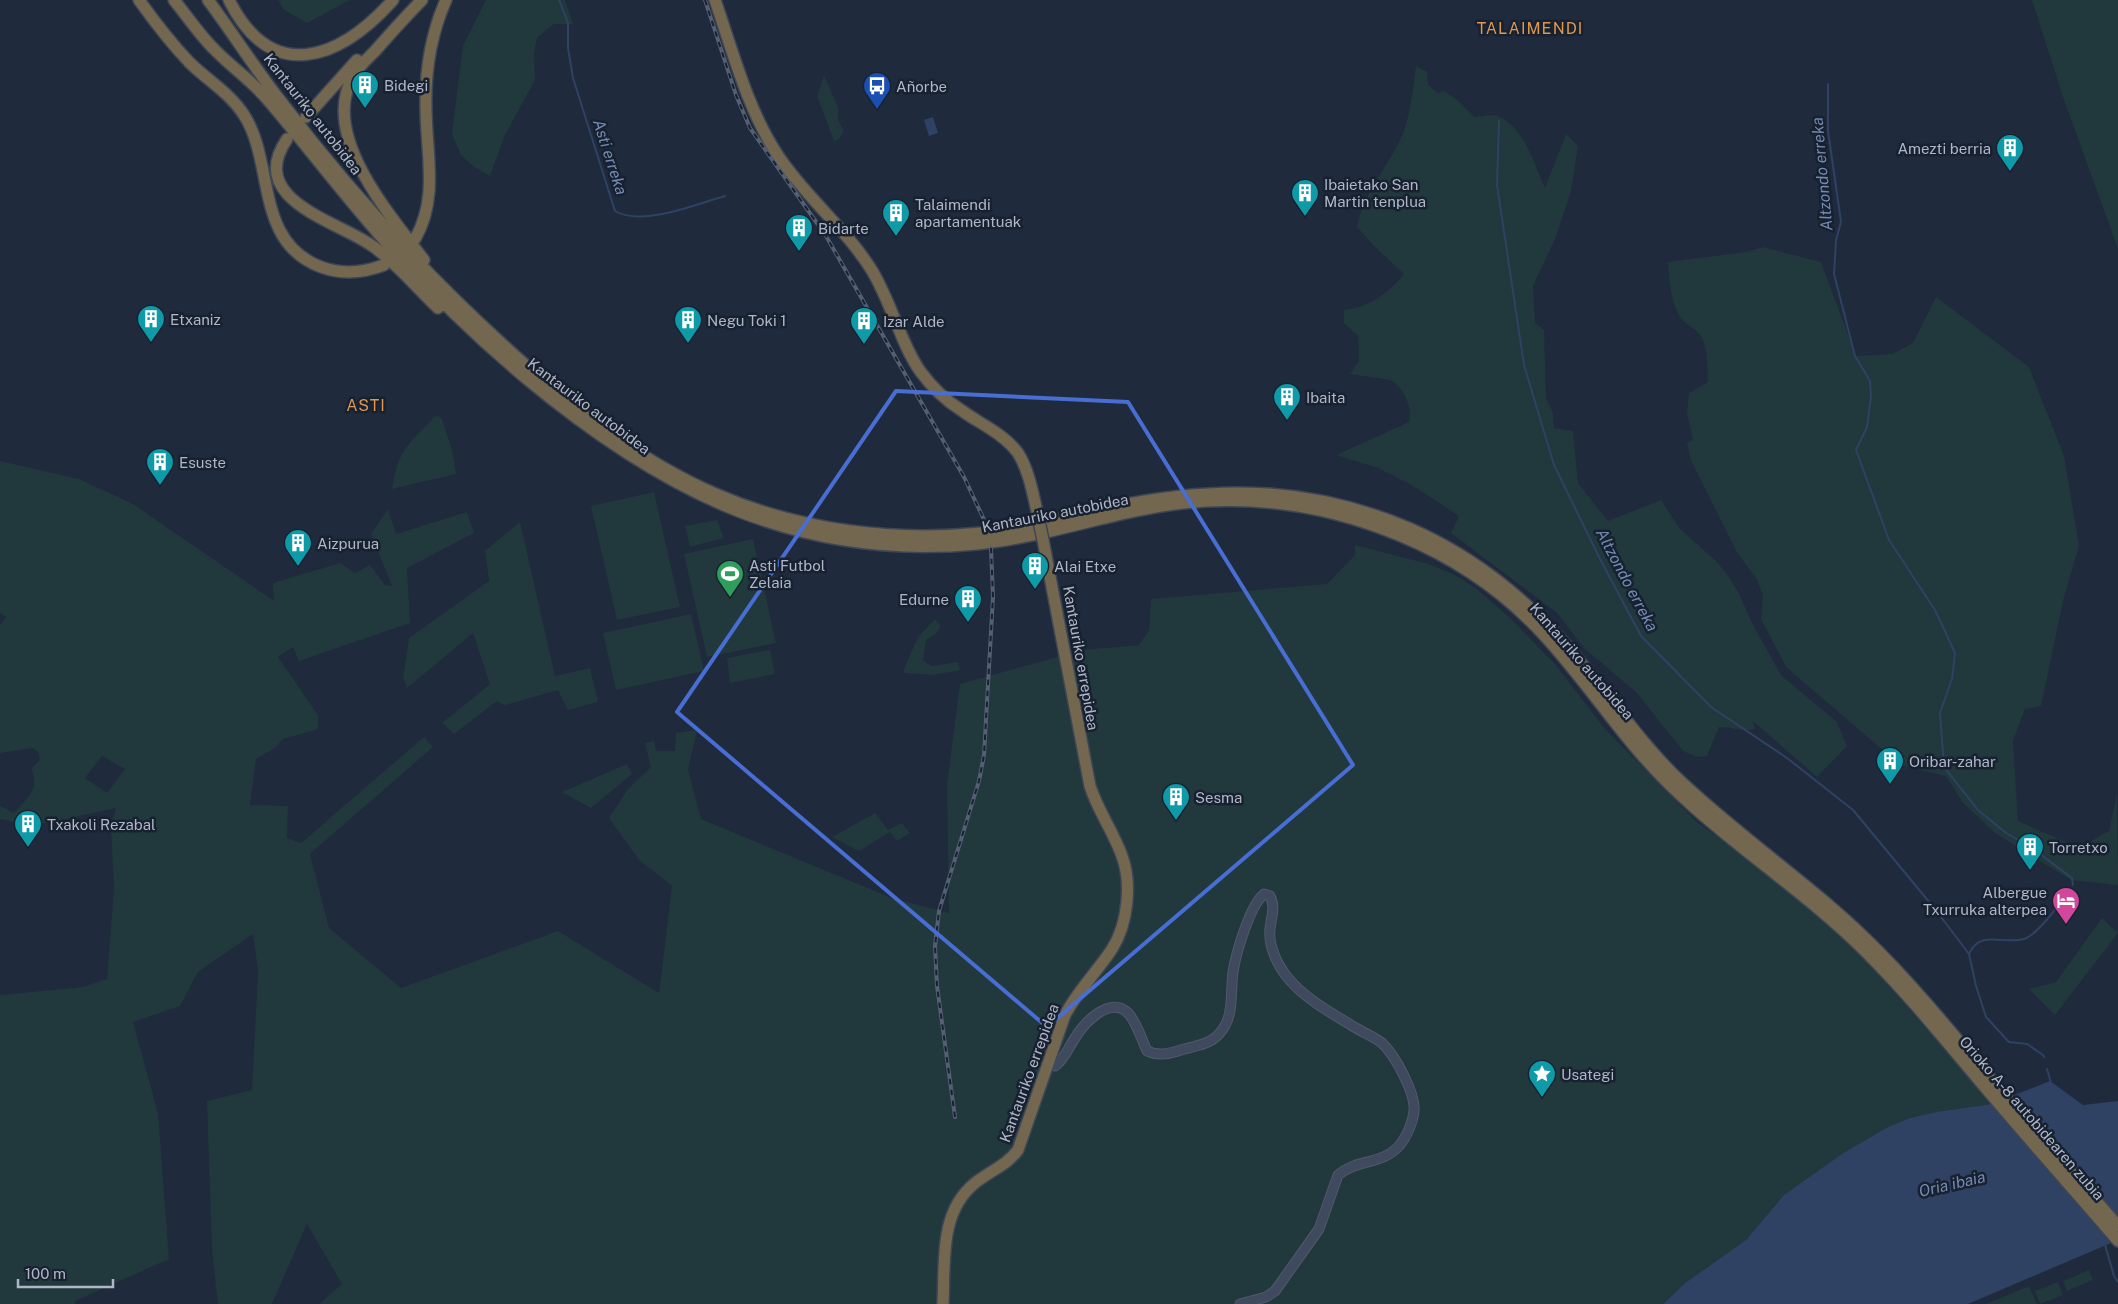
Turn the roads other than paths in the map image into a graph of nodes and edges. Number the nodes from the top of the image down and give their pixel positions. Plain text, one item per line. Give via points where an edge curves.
1 (139, 0) edge
2 (174, 0) edge
3 (208, 0) edge
4 (229, 0) edge
5 (393, 0) edge
6 (412, 0) edge
7 (422, 0) edge
8 (446, 0) edge
9 (715, 0) edge
10 (306, 117) dead end
11 (287, 139) dead end
12 (416, 238) dead end
13 (384, 265) dead end
14 (450, 295) junction
15 (472, 329) junction
16 (858, 537) junction
17 (1927, 1012) junction
18 (1047, 1064) junction
19 (2118, 1226) edge
20 (2118, 1241) edge
21 (943, 1304) edge
22 (1240, 1304) edge

1 - 13 highway via 189,62 243,113 253,134 273,214 290,245 309,262 336,272 363,272
2 - 15 highway, Kantauriko autobidea via 210,45 261,93 393,250
3 - 14 highway, Kantauriko autobidea via 279,100 400,244
4 - 5 highway via 244,26 259,41 280,51 305,54 331,49 353,37 372,23
6 - 10 highway
7 - 14 highway via 352,77 344,116 352,150 367,179
8 - 12 highway via 428,58 426,110 430,191 427,212
9 - 18 highway, Kantauriko errepidea, bridge via 750,97 774,149 866,262 886,296 912,357 927,380 961,410 1003,437 1017,453 1026,471 1043,540 1090,786 1098,810 1123,858 1127,894 1119,936 1107,957 1073,998
11 - 15 highway via 279,155 278,170 290,199 376,248
14 - 15 highway, Kantauriko autobidea
15 - 16 highway, Kantauriko autobidea via 589,418 691,483 776,516
15 - 16 highway, Kantauriko autobidea via 512,366 613,446 697,495 746,516 789,529
16 - 17 highway, Kantauriko autobidea via 937,546 986,543 1180,504 1215,502 1275,503 1314,509 1366,522 1403,537 1470,572 1518,609 1543,634 1664,779 1692,806 1841,928
17 - 19 highway, Orioko A-8 autobidearen zubia
17 - 20 highway, Orioko A-8 autobidearen zubia
18 - 21 highway, Kantauriko errepidea via 1018,1150 1012,1158 967,1190 952,1212 946,1246
18 - 22 street via 1055,1066 1062,1061 1084,1026 1098,1013 1110,1008 1118,1007 1128,1013 1147,1052 1154,1054 1170,1054 1204,1044 1219,1035 1231,1008 1233,971 1252,909 1264,894 1270,896 1274,910 1270,941 1287,977 1319,1004 1383,1044 1406,1080 1414,1111 1400,1145 1385,1158 1344,1169 1338,1175 1319,1229 1275,1291

